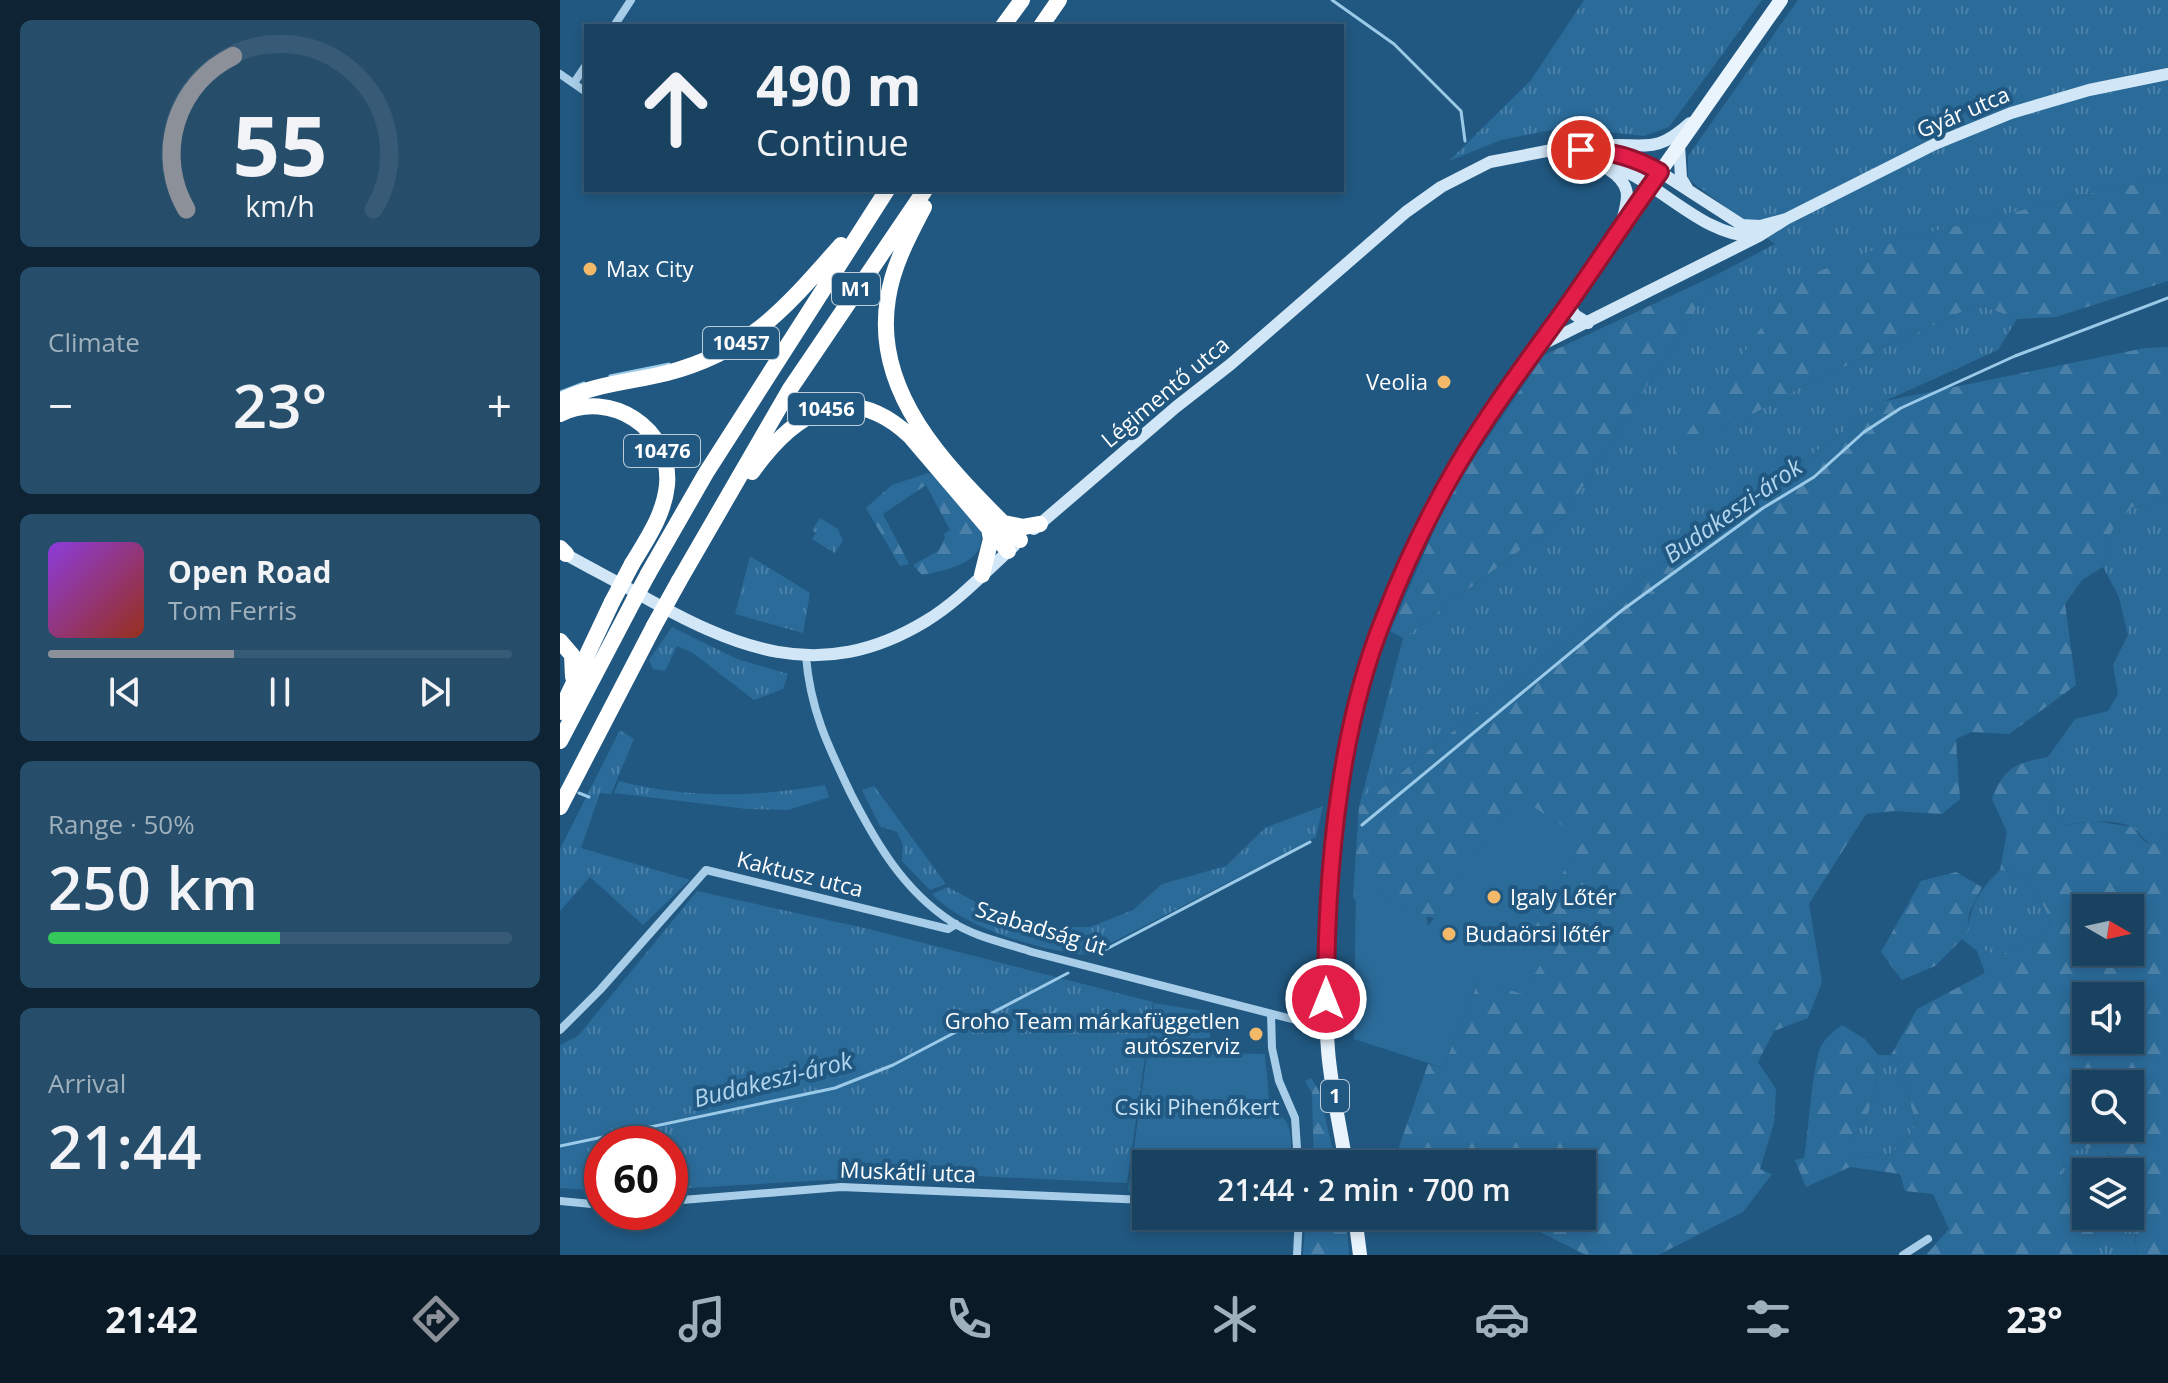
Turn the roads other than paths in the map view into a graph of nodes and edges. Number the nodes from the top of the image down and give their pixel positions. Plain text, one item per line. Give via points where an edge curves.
1 (631, 0) edge
2 (1022, 0) edge
3 (1059, 0) edge
4 (1781, 0) edge
5 (615, 24) edge
6 (1004, 24) edge
7 (1042, 24) edge
8 (584, 68) edge
9 (560, 74) edge
10 (2168, 74) edge
11 (574, 83) junction
12 (584, 90) edge
13 (1697, 116) junction
14 (1679, 144) junction
15 (1557, 149) junction
16 (1595, 161) junction
17 (1660, 172) junction
18 (1650, 186) junction
19 (1689, 191) junction
20 (886, 192) edge
21 (924, 192) edge
22 (932, 192) edge
23 (874, 208) junction
24 (1786, 219) junction
25 (1621, 226) junction
26 (1759, 236) junction
27 (1568, 304) junction
28 (1588, 323) junction
29 (1535, 348) junction
30 (560, 401) edge
31 (560, 414) edge
32 (1040, 524) junction
33 (996, 526) junction
34 (1014, 546) junction
35 (562, 551) edge
36 (688, 566) junction
37 (982, 575) junction
38 (560, 641) edge
39 (806, 656) junction
40 (571, 686) junction
41 (560, 712) edge
42 (560, 741) edge
43 (560, 807) edge
44 (956, 924) junction
45 (1271, 1014) junction
46 (1327, 1028) junction
47 (560, 1030) edge
48 (1297, 1150) edge
49 (1344, 1150) edge
50 (1132, 1199) edge
51 (688, 1200) edge
52 (560, 1201) edge
53 (584, 1203) edge
54 (1298, 1230) edge
55 (1357, 1230) edge
56 (1928, 1239) dead end
57 (1297, 1255) edge
58 (1360, 1255) edge
59 (1903, 1255) edge

1 - 5 street
2 - 6 highway
3 - 7 highway
4 - 13 main road, 1
8 - 11 street
9 - 11 street
10 - 24 main road, Gyár utca via 2011,113 1935,144
11 - 12 street
13 - 14 main road, 1
13 - 15 main road via 1676,136 1647,147
14 - 17 main road, 1
14 - 19 main road via 1681,178
15 - 16 main road
15 - 17 main road, Légimentő utca via 1606,151
15 - 32 main road, Légimentő utca via 1490,162 1417,203
16 - 18 main road
16 - 25 main road via 1619,176 1627,189
17 - 18 main road, 1
17 - 19 main road, Gyár utca
18 - 25 main road, 1
18 - 26 main road via 1729,234
19 - 24 main road, Gyár utca via 1742,225
20 - 23 highway, M1
21 - 36 highway, M1 via 790,389
22 - 33 highway via 892,280 886,322 889,360 900,394 925,435
23 - 30 highway, 10457 via 792,301 742,342 693,366
23 - 42 highway, M1, bridge via 706,473
24 - 26 main road, Gyár utca
25 - 27 main road, 1
26 - 28 main road, Gyár utca
27 - 28 main road
27 - 29 main road, 1
28 - 29 main road, Gyár utca
29 - 46 main road, 1 via 1431,515 1367,669 1331,863
31 - 40 highway, 10476, bridge via 585,406 613,408 640,422 658,444 667,476 656,524
32 - 33 highway
32 - 34 main road, Légimentő utca
33 - 34 highway, 10456
33 - 36 highway, 10456 via 900,427 871,412 835,407 804,418 773,444
33 - 37 highway
34 - 37 main road, Légimentő utca
35 - 39 main road, Légimentő utca via 694,624 746,645
36 - 43 highway, M1, bridge
37 - 39 main road, Légimentő utca via 929,619 883,643
38 - 40 highway via 574,660
39 - 44 street, Szabadság út via 822,736 873,837 919,895
40 - 41 highway, 10476
44 - 45 street, Szabadság út via 1032,952
44 - 47 street, Kaktusz utca via 948,929 706,870
45 - 46 street, Szabadság út
45 - 48 street via 1272,1048 1295,1118
46 - 49 main road, 1
50 - 51 street, Muskátli utca via 841,1187
52 - 53 street
54 - 57 street
55 - 58 main road
56 - 59 street

